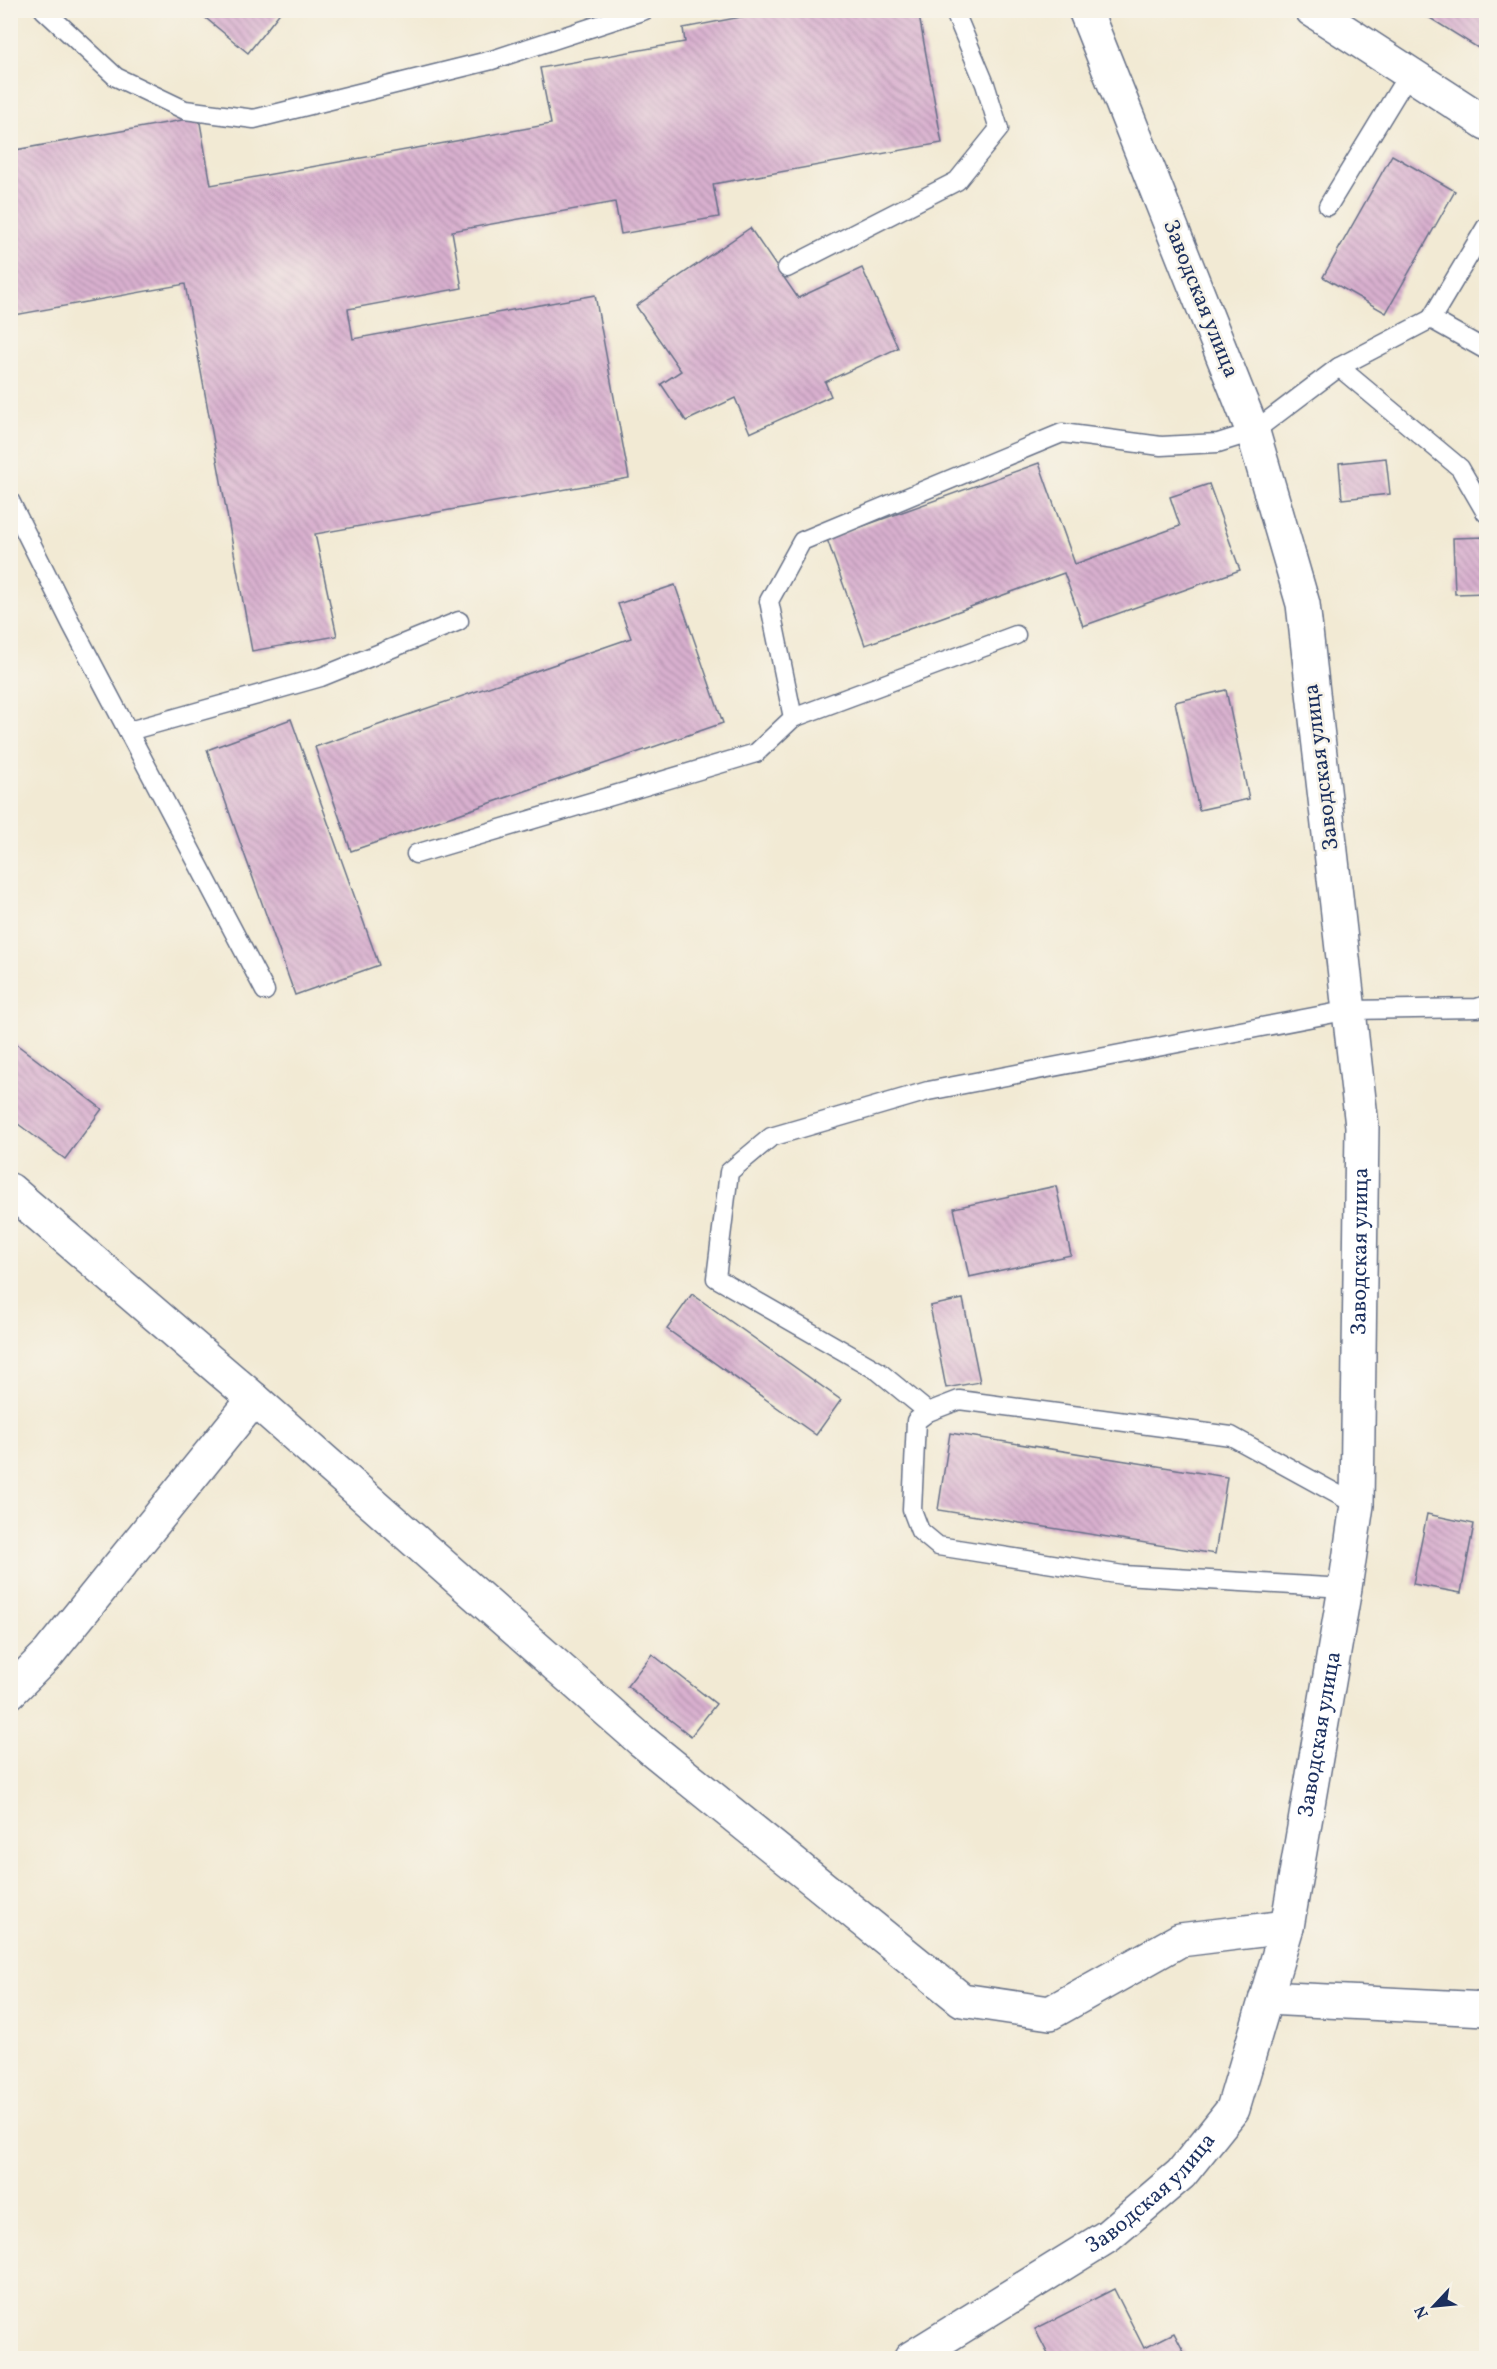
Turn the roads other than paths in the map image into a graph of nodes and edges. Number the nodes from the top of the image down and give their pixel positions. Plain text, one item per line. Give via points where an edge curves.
1 (44, 10) edge
2 (645, 10) edge
3 (954, 10) edge
4 (1085, 10) edge
5 (1312, 10) edge
6 (590, 18) edge
7 (1409, 73) junction
8 (1486, 123) edge
9 (1328, 206) dead end
10 (1486, 227) edge
11 (787, 268) dead end
12 (1431, 319) junction
13 (1486, 350) edge
14 (1339, 367) junction
15 (1253, 432) junction
16 (10, 501) edge
17 (1486, 513) edge
18 (459, 621) dead end
19 (1016, 635) dead end
20 (794, 718) junction
21 (129, 731) junction
22 (416, 854) dead end
23 (265, 991) dead end
24 (1486, 1005) edge
25 (1350, 1010) junction
26 (10, 1190) edge
27 (254, 1399) junction
28 (927, 1412) junction
29 (1357, 1504) junction
30 (1346, 1588) junction
31 (10, 1692) edge
32 (1287, 1927) junction
33 (1266, 1998) junction
34 (1486, 2009) edge
35 (911, 2358) edge

1 - 6 lane via 116,77 185,110 254,119 492,60
2 - 6 lane
3 - 11 lane via 999,129 957,181
4 - 15 street, Заводская улица
5 - 7 street
7 - 8 street
7 - 9 lane
10 - 12 lane
12 - 13 lane
12 - 14 lane
14 - 15 lane
14 - 17 lane via 1460,468
15 - 20 lane via 1218,443 1161,446 1062,434 802,541 768,601
15 - 25 street, Заводская улица via 1303,604
16 - 21 lane
18 - 21 lane via 321,677
19 - 20 lane
20 - 22 lane via 756,753
21 - 23 lane
24 - 25 lane
25 - 28 lane via 928,1091 771,1137 729,1172 716,1278 878,1371
25 - 29 street, Заводская улица via 1362,1126
26 - 27 street
27 - 31 street via 48,1654
27 - 32 street via 642,1741 962,2000 1050,2013 1180,1940
28 - 29 lane via 959,1400 1231,1436
28 - 30 lane via 916,1421 912,1510 921,1531 938,1546 1123,1575
29 - 30 street, Заводская улица
30 - 32 street, Заводская улица
32 - 33 street, Заводская улица
33 - 34 street
33 - 35 street, Заводская улица via 1233,2109 1181,2174 1108,2236

